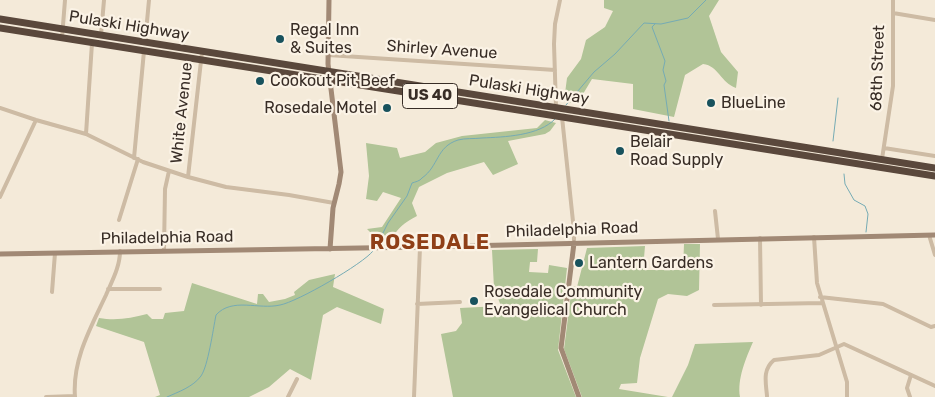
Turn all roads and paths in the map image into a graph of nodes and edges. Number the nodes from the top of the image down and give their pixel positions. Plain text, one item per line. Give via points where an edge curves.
1 (64, 0) edge
2 (104, 0) edge
3 (149, 0) edge
4 (329, 0) edge
5 (560, 0) edge
6 (893, 0) edge
7 (893, 13) junction
8 (0, 20) edge
9 (935, 20) edge
10 (0, 28) edge
11 (62, 29) junction
12 (101, 36) junction
13 (62, 38) junction
14 (92, 43) junction
15 (145, 43) junction
16 (144, 51) junction
17 (202, 52) junction
18 (328, 55) junction
19 (201, 60) junction
20 (555, 70) junction
21 (329, 76) junction
22 (0, 108) edge
23 (556, 108) junction
24 (562, 117) junction
25 (36, 120) junction
26 (86, 134) junction
27 (884, 148) junction
28 (935, 156) edge
29 (136, 158) junction
30 (882, 159) junction
31 (881, 167) junction
32 (935, 168) edge
33 (169, 172) junction
34 (935, 176) edge
35 (188, 178) junction
36 (0, 198) edge
37 (334, 203) junction
38 (715, 211) dead end
39 (118, 220) dead end
40 (932, 235) edge
41 (814, 237) junction
42 (760, 238) junction
43 (718, 239) junction
44 (574, 243) junction
45 (420, 247) junction
46 (330, 248) junction
47 (164, 250) junction
48 (120, 251) junction
49 (55, 253) junction
50 (0, 254) edge
51 (935, 255) edge
52 (108, 289) junction
53 (160, 289) dead end
54 (52, 292) dead end
55 (820, 297) junction
56 (460, 302) dead end
57 (417, 304) junction
58 (822, 304) junction
59 (714, 305) dead end
60 (761, 305) junction
61 (935, 326) edge
62 (837, 347) junction
63 (911, 375) junction
64 (297, 379) dead end
65 (935, 386) edge
66 (767, 396) edge
67 (46, 397) edge
68 (75, 397) edge
69 (288, 397) edge
70 (414, 397) edge
71 (579, 397) edge
72 (847, 397) edge
73 (910, 397) edge

1 - 11 street
2 - 12 street
3 - 15 street
4 - 18 main road
5 - 20 street via 554,39
6 - 7 street, 68th Street
7 - 9 street
7 - 27 street, 68th Street via 893,86
8 - 11 highway, Pulaski Highway / US 40
10 - 13 highway, Pulaski Highway / US 40
11 - 12 highway, Pulaski Highway / US 40
11 - 13 street
12 - 15 highway, Pulaski Highway / US 40
13 - 14 highway, Pulaski Highway / US 40
14 - 16 highway, Pulaski Highway / US 40
14 - 26 street
15 - 17 highway, Pulaski Highway / US 40
16 - 19 highway, Pulaski Highway / US 40
16 - 29 street
17 - 19 street, White Avenue
17 - 21 highway, Pulaski Highway / US 40
18 - 20 street, Shirley Avenue
18 - 21 main road
19 - 21 highway, Pulaski Highway / US 40
19 - 35 street, White Avenue
20 - 23 street
21 - 23 highway, Pulaski Highway / US 40
21 - 24 highway, Pulaski Highway / US 40
21 - 37 main road via 341,172
22 - 25 street
23 - 24 street
23 - 30 highway, Pulaski Highway / US 40
24 - 31 highway, Pulaski Highway / US 40
24 - 44 street
25 - 26 street
25 - 36 street
26 - 29 street
27 - 28 street
27 - 30 street, 68th Street
29 - 33 street
29 - 39 street
30 - 31 street, 68th Street
30 - 32 highway, Pulaski Highway / US 40
31 - 34 highway, Pulaski Highway / US 40
33 - 35 street
33 - 47 street via 165,189
35 - 37 street
37 - 46 main road
38 - 43 street
40 - 41 main road, Philadelphia Road
40 - 51 street
41 - 42 main road, Philadelphia Road
41 - 55 street via 815,276
42 - 43 main road, Philadelphia Road
42 - 60 street
43 - 44 main road, Philadelphia Road
44 - 45 main road, Philadelphia Road
44 - 71 main road via 561,348
45 - 46 main road, Philadelphia Road
45 - 57 street
46 - 47 main road, Philadelphia Road
47 - 48 main road, Philadelphia Road
48 - 49 main road, Philadelphia Road
48 - 52 street via 119,264
49 - 50 main road, Philadelphia Road
49 - 54 street
52 - 53 street
52 - 68 street via 80,354
55 - 58 street
55 - 61 street via 883,304
56 - 57 street
57 - 70 street
58 - 60 street
58 - 62 street
59 - 60 street
62 - 63 street via 844,344
62 - 66 street via 819,355 774,360 766,371
62 - 72 street via 848,386
63 - 65 street
63 - 73 street via 907,386
64 - 69 street
67 - 68 street

